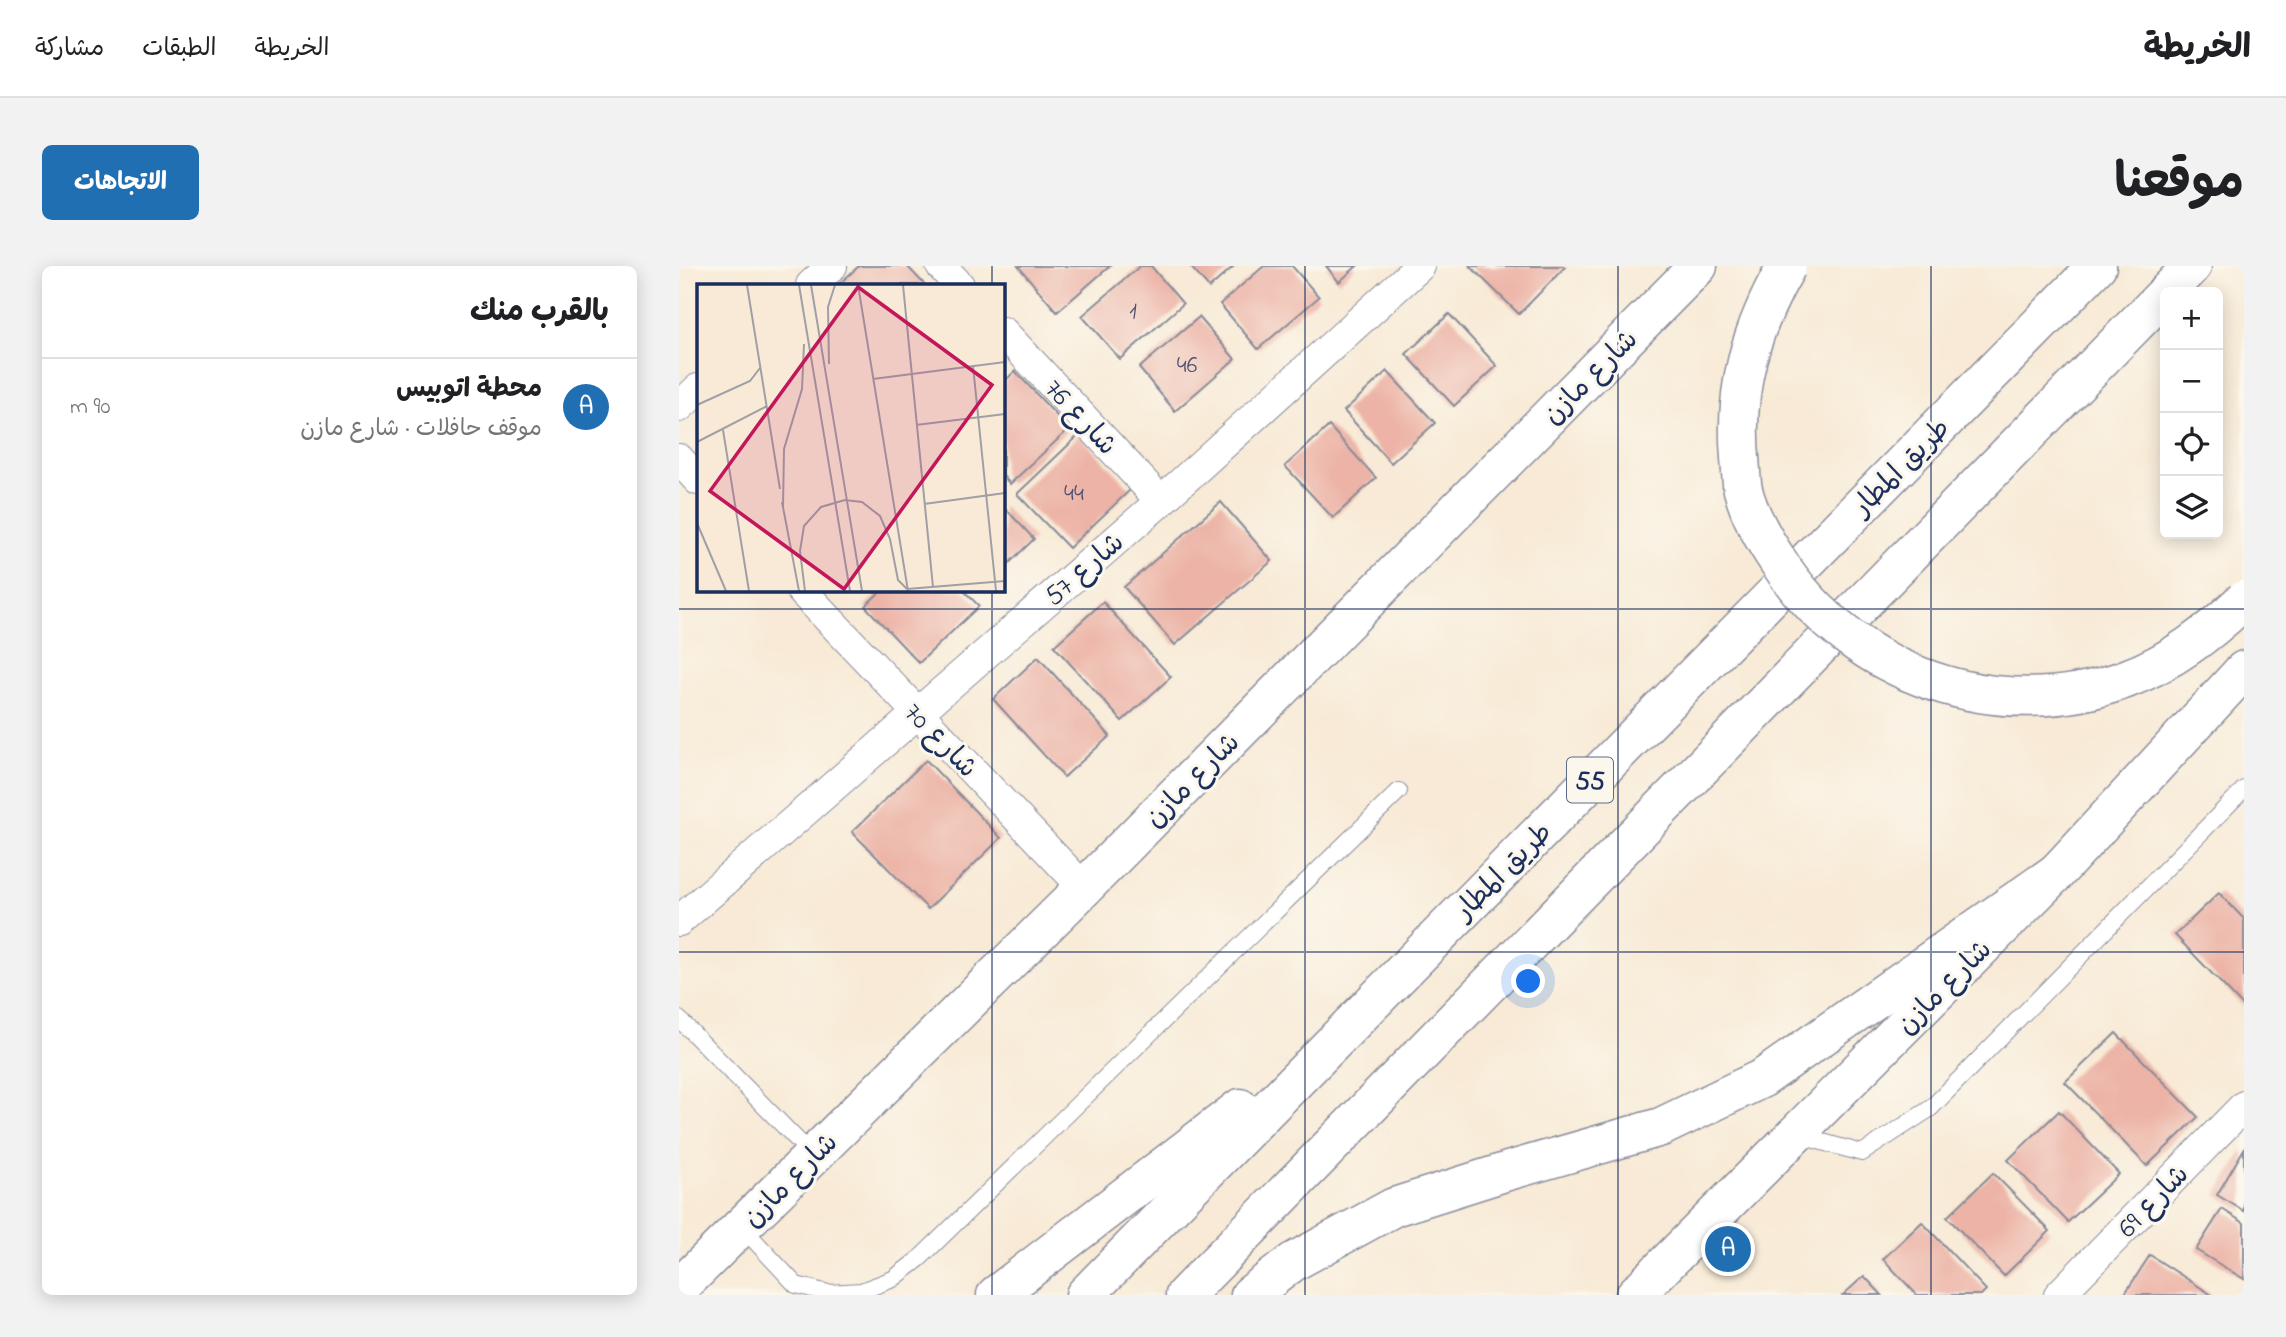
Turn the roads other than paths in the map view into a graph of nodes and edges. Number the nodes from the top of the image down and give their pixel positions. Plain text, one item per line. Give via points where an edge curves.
1 (832, 266) edge
2 (941, 266) edge
3 (1420, 266) edge
4 (1698, 266) edge
5 (1787, 266) edge
6 (2097, 266) edge
7 (2192, 266) edge
8 (812, 284) edge
9 (958, 284) edge
10 (2172, 287) edge
11 (2160, 299) edge
12 (1005, 334) edge
13 (697, 390) edge
14 (679, 407) edge
15 (679, 459) edge
16 (697, 479) edge
17 (1161, 501) junction
18 (803, 592) edge
19 (2244, 600) edge
20 (2244, 670) edge
21 (917, 713) junction
22 (2244, 789) edge
23 (1399, 792) dead end
24 (2057, 872) junction
25 (1084, 888) junction
26 (679, 921) edge
27 (679, 1019) edge
28 (1347, 1026) junction
29 (2244, 1106) edge
30 (1794, 1135) junction
31 (813, 1156) junction
32 (741, 1226) junction
33 (679, 1288) edge
34 (996, 1295) edge
35 (1085, 1295) edge
36 (1185, 1295) edge
37 (1250, 1295) edge
38 (1635, 1295) edge
39 (2059, 1295) edge

1 - 8 street
2 - 9 street
3 - 17 street, شارع 57
4 - 25 main road, شارع مازن
5 - 19 main road, bridge via 1766,302 1749,349 1739,402 1743,490 1764,539 1792,583 1828,622 1871,654 1919,677 1969,692 2022,697 2075,693 2125,679 2173,657
6 - 28 main road, طريق المطار / 55
7 - 10 main road, 55
11 - 36 main road, 55
12 - 17 street, شارع 76
13 - 14 street
15 - 16 street
17 - 21 street, شارع 57
18 - 21 street, شارع 70
20 - 24 main road, شارع مازن
21 - 25 street, شارع 70
21 - 26 street, شارع 57
22 - 30 lane via 1931,1108 1862,1153
23 - 32 lane via 919,1259 893,1279 850,1292 828,1293 796,1285
24 - 30 main road, شارع مازن
24 - 37 main road via 1763,1078 1661,1127 1394,1207 1293,1262
25 - 31 main road, شارع مازن
27 - 31 lane
28 - 34 main road
28 - 35 main road, طريق المطار / 55
29 - 39 street, شارع 69
30 - 38 main road, شارع مازن
31 - 32 main road, شارع مازن
32 - 33 main road, شارع مازن

